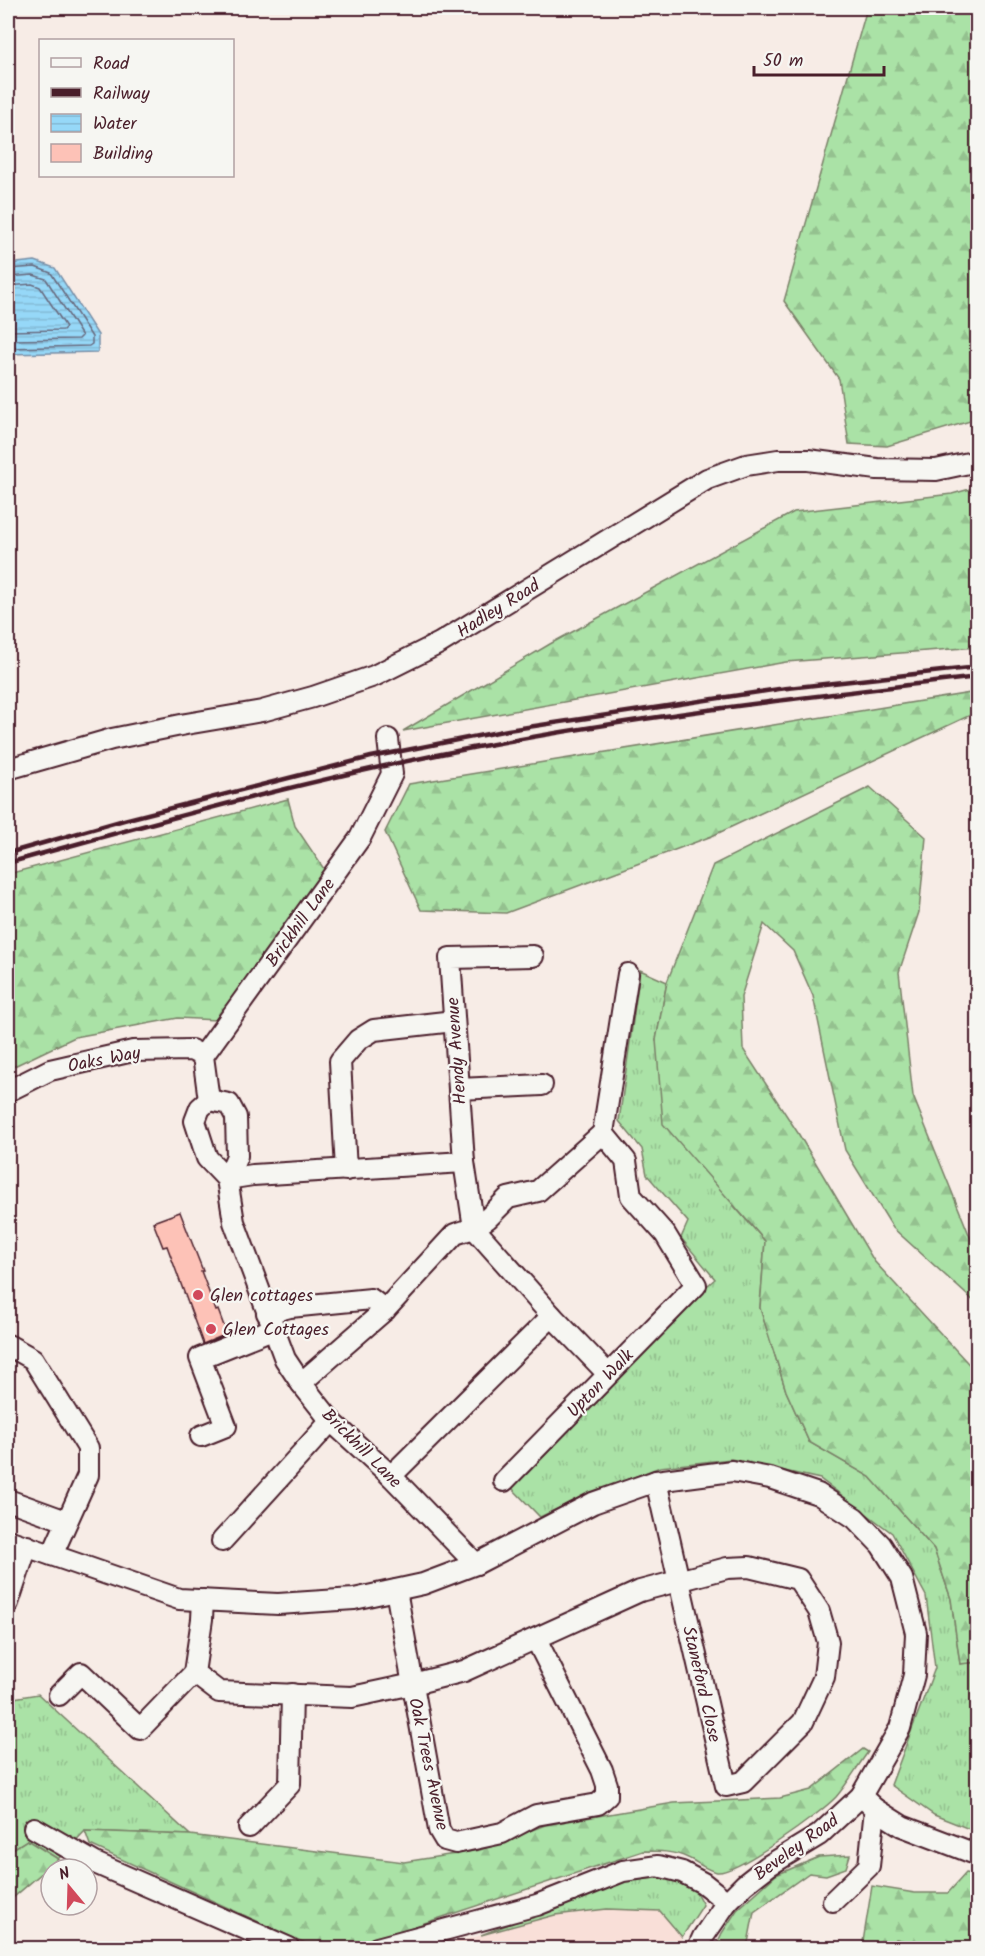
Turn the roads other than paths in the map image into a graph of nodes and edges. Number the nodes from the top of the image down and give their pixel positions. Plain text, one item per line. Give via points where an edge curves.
1 (978, 461) edge
2 (388, 739) dead end
3 (8, 769) edge
4 (533, 956) dead end
5 (628, 974) dead end
6 (454, 1021) junction
7 (203, 1056) junction
8 (542, 1085) dead end
9 (459, 1089) junction
10 (8, 1091) edge
11 (209, 1100) junction
12 (603, 1133) junction
13 (464, 1162) junction
14 (346, 1170) junction
15 (227, 1179) junction
16 (474, 1228) junction
17 (385, 1310) junction
18 (552, 1316) junction
19 (271, 1321) junction
20 (8, 1345) edge
21 (608, 1374) junction
22 (301, 1383) junction
23 (331, 1421) junction
24 (201, 1436) dead end
25 (391, 1476) junction
26 (504, 1481) dead end
27 (656, 1481) junction
28 (8, 1500) edge
29 (66, 1521) junction
30 (8, 1540) edge
31 (222, 1541) dead end
32 (27, 1546) junction
33 (52, 1555) junction
34 (476, 1564) junction
35 (679, 1581) junction
36 (396, 1590) junction
37 (203, 1600) junction
38 (8, 1603) edge
39 (536, 1639) junction
40 (195, 1673) junction
41 (412, 1684) junction
42 (292, 1694) junction
43 (59, 1695) dead end
44 (868, 1802) junction
45 (249, 1827) dead end
46 (34, 1828) dead end
47 (978, 1855) edge
48 (833, 1901) dead end
49 (727, 1902) junction
50 (289, 1948) edge
51 (377, 1948) edge
52 (698, 1948) edge

1 - 3 street, Hadley Road via 936,470 877,469 808,460 746,465 707,479 440,643 374,676 262,711 112,739
2 - 7 street, Brickhill Lane via 392,774 360,838
4 - 6 street, Hendy Avenue via 450,958
5 - 12 street
6 - 9 street, Hendy Avenue
6 - 14 street via 375,1030 358,1040 340,1061
7 - 10 street, Oaks Way via 191,1050 133,1051 50,1070
7 - 11 street
8 - 9 street
9 - 13 street, Hendy Avenue
11 - 15 street via 200,1108 195,1121 207,1158
11 - 15 street, Brickhill Lane via 228,1104 236,1117 237,1156
12 - 16 street via 538,1191 508,1198
12 - 21 street, Upton Walk via 626,1161 631,1196 665,1234 696,1285
13 - 14 street
13 - 16 street, Hendy Avenue
14 - 15 street
15 - 19 street, Brickhill Lane via 234,1222
16 - 17 street via 455,1234
16 - 18 street
17 - 19 street via 371,1299 290,1307
17 - 22 street
18 - 21 street
18 - 25 street
19 - 22 street, Brickhill Lane via 285,1359
19 - 24 street via 200,1358 226,1426
20 - 29 street via 33,1359 88,1448 88,1475
21 - 26 street, Upton Walk
22 - 23 street, Brickhill Lane
23 - 25 street, Brickhill Lane
23 - 31 street
25 - 34 street, Brickhill Lane
27 - 34 street via 593,1503
27 - 35 street, Staneford Close
27 - 44 street via 732,1471 770,1478 818,1494 855,1518 881,1545 902,1578 916,1633 914,1675 900,1728
28 - 29 street
29 - 33 street
30 - 32 street
32 - 33 street
32 - 38 street
33 - 37 street via 179,1599
34 - 36 street
35 - 35 street, Staneford Close via 727,1568 749,1567 798,1579 819,1611 828,1642 824,1677 802,1722 743,1782 726,1786
35 - 39 street via 640,1591
36 - 37 street via 354,1599 278,1604
36 - 41 street, Oak Trees Avenue
37 - 40 street
39 - 41 street via 464,1671
39 - 41 street, Oak Trees Avenue via 602,1770 607,1796 598,1804 536,1815 502,1833 456,1843 445,1840 439,1830
40 - 42 street via 219,1692
40 - 43 street via 140,1729 81,1673
41 - 42 street via 352,1697
42 - 45 street via 290,1784
44 - 47 street via 902,1826
44 - 48 street via 869,1866
44 - 49 street, Beveley Road via 768,1866
46 - 50 street via 95,1863
49 - 51 street via 704,1882 658,1866 623,1871 537,1905
49 - 52 street, Beveley Road

